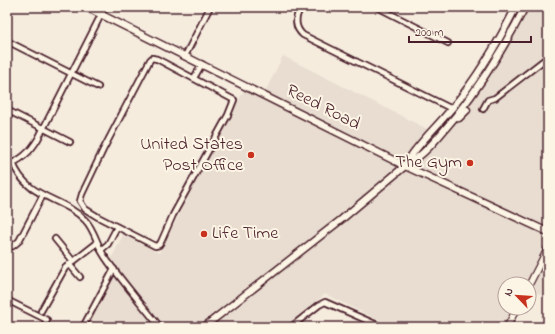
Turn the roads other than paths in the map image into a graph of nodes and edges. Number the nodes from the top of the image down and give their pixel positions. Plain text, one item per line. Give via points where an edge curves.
1 (86, 7) edge
2 (105, 7) edge
3 (210, 7) edge
4 (300, 7) edge
5 (377, 7) edge
6 (516, 7) edge
7 (525, 7) edge
8 (101, 15) junction
9 (7, 41) edge
10 (448, 42) dead end
11 (185, 56) junction
12 (548, 57) edge
13 (202, 64) junction
14 (72, 74) junction
15 (194, 78) junction
16 (98, 87) dead end
17 (452, 109) junction
18 (483, 109) dead end
19 (7, 110) edge
20 (467, 110) dead end
21 (44, 128) junction
22 (445, 129) junction
23 (70, 142) dead end
24 (13, 163) junction
25 (7, 165) edge
26 (405, 166) junction
27 (43, 195) junction
28 (117, 227) junction
29 (548, 232) edge
30 (55, 239) dead end
31 (97, 243) junction
32 (7, 248) edge
33 (548, 248) edge
34 (101, 250) junction
35 (71, 263) junction
36 (114, 269) junction
37 (534, 276) edge
38 (80, 278) dead end
39 (7, 300) edge
40 (41, 311) dead end
41 (513, 316) edge
42 (44, 327) edge
43 (83, 327) edge
44 (160, 327) edge
45 (204, 327) edge
46 (291, 327) edge
47 (382, 327) edge
48 (507, 327) edge

1 - 8 main road, Reed Road
2 - 8 street
3 - 11 street
4 - 17 street via 296,18 297,26 306,37
5 - 10 street
6 - 17 main road via 494,49
7 - 22 main road via 490,70
8 - 11 main road, Reed Road
8 - 14 street
9 - 14 street
11 - 13 main road, Reed Road
12 - 18 street via 495,98 488,100
13 - 15 street
13 - 26 main road, Reed Road
14 - 16 street
14 - 21 street
15 - 28 street via 157,59 150,60 80,201 91,213
15 - 28 street via 234,100 228,115 159,245 151,245
17 - 26 main road via 412,154
19 - 21 street
20 - 22 main road via 450,130
21 - 23 street
21 - 24 street via 32,148
22 - 26 main road via 417,160
24 - 25 street
24 - 27 street via 23,181
26 - 29 main road, Reed Road
26 - 45 main road
27 - 31 street via 79,214 92,230
27 - 32 street via 19,241
28 - 34 street via 108,244
30 - 35 street
31 - 34 street
31 - 35 street
33 - 37 street
34 - 36 street
35 - 38 street
35 - 40 street via 62,272
36 - 43 street
36 - 44 street
39 - 42 street via 47,320
41 - 48 street
46 - 47 street via 325,302

